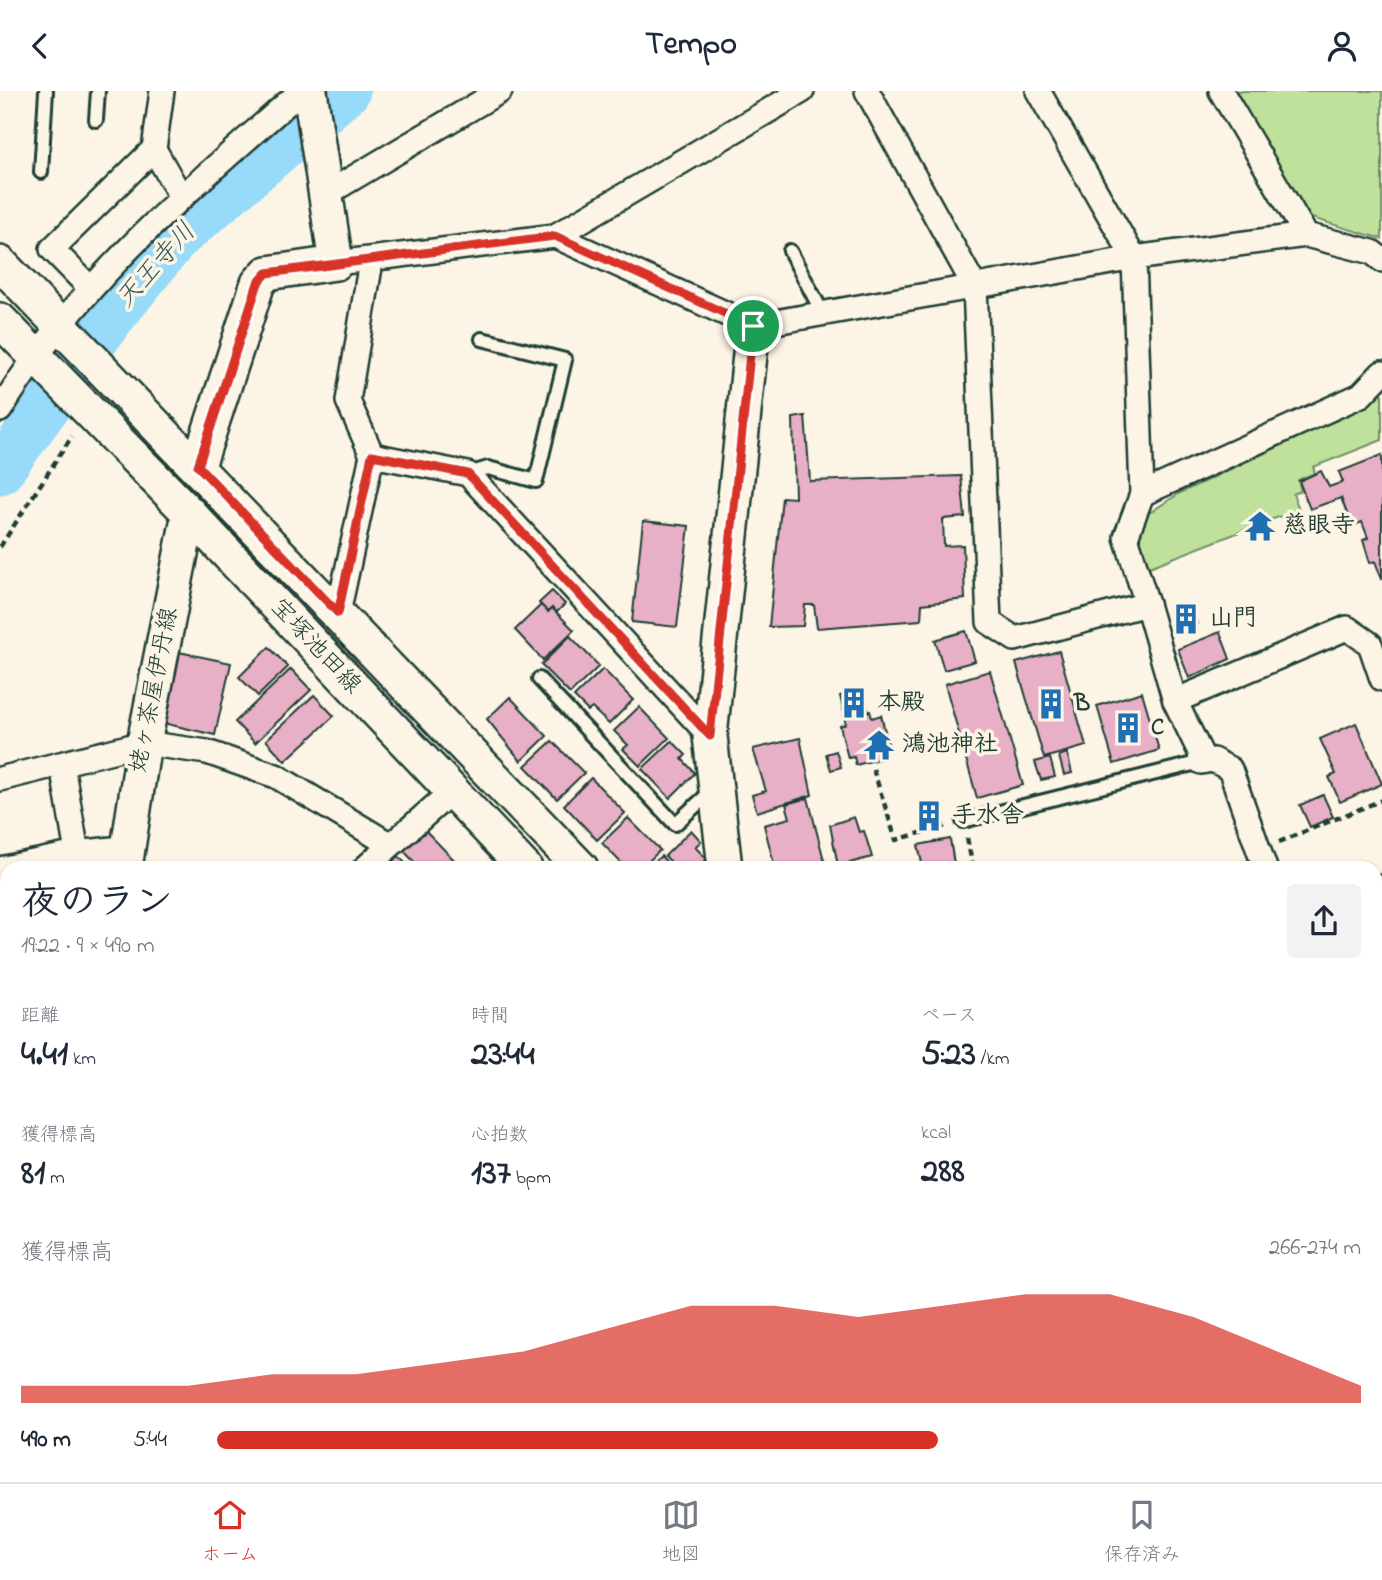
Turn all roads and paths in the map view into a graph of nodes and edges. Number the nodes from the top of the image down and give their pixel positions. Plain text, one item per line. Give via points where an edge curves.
1 (46, 91) edge
2 (98, 91) edge
3 (162, 91) edge
4 (500, 91) edge
5 (802, 91) edge
6 (867, 91) edge
7 (1038, 91) edge
8 (1221, 91) edge
9 (307, 93) edge
10 (96, 120) dead end
11 (154, 149) junction
12 (41, 172) dead end
13 (326, 194) junction
14 (181, 197) junction
15 (1306, 235) junction
16 (555, 236) junction
17 (790, 251) dead end
18 (1134, 258) junction
19 (1382, 260) edge
20 (371, 261) junction
21 (0, 263) edge
22 (336, 263) junction
23 (975, 287) junction
24 (90, 288) junction
25 (823, 314) junction
26 (0, 320) edge
27 (753, 326) junction
28 (63, 327) junction
29 (482, 339) dead end
30 (38, 359) junction
31 (1382, 373) edge
32 (0, 409) edge
33 (89, 421) junction
34 (372, 455) junction
35 (198, 466) junction
36 (468, 474) junction
37 (1142, 494) junction
38 (189, 513) junction
39 (0, 547) edge
40 (1147, 604) junction
41 (338, 613) junction
42 (539, 679) dead end
43 (1382, 679) edge
44 (1175, 701) junction
45 (710, 736) junction
46 (144, 743) junction
47 (1201, 762) junction
48 (62, 765) junction
49 (873, 769) dead end
50 (0, 779) edge
51 (451, 792) junction
52 (718, 796) junction
53 (1382, 800) edge
54 (963, 821) junction
55 (389, 844) junction
56 (77, 853) junction
57 (1262, 859) edge
58 (38, 861) edge
59 (125, 861) edge
60 (126, 861) edge
61 (372, 861) edge
62 (518, 861) edge
63 (574, 861) edge
64 (724, 861) edge
65 (972, 861) edge

1 - 12 lane
2 - 10 lane
3 - 11 street
4 - 13 street
5 - 16 street
6 - 23 street
7 - 18 street
8 - 15 street
9 - 13 street
9 - 14 street
11 - 14 street
11 - 24 street via 52,249
13 - 22 street
14 - 24 street
15 - 18 street
15 - 19 street via 1372,252
16 - 20 street
16 - 27 street
17 - 25 lane
18 - 23 street
18 - 37 street
20 - 22 street
20 - 34 street via 348,401
21 - 28 street
22 - 35 street via 267,273 258,283
23 - 25 street
23 - 40 street via 989,622 1015,639
24 - 28 street
25 - 27 street
26 - 30 street, 宝塚池田線
27 - 45 street
28 - 30 street
28 - 35 street
29 - 36 lane via 565,360 536,481 488,468
30 - 32 street
30 - 33 street, 宝塚池田線
31 - 37 street via 1361,395
33 - 38 street, 宝塚池田線
33 - 39 path
34 - 36 street
34 - 41 street
35 - 41 street
36 - 45 street
37 - 40 street via 1126,537
38 - 46 street, 姥ヶ茶屋伊丹線
38 - 51 street, 宝塚池田線
40 - 44 street
41 - 63 street
42 - 52 lane via 675,824 703,799
43 - 44 street via 1370,644 1347,628
44 - 47 street
45 - 52 street
46 - 48 street
46 - 55 street via 207,752 276,776
46 - 60 street, 姥ヶ茶屋伊丹線
47 - 54 lane
47 - 57 street via 1213,760 1230,769
48 - 50 street
48 - 56 street
49 - 54 path via 896,840
51 - 55 street
51 - 62 street, 宝塚池田線
52 - 64 street
53 - 57 path
54 - 65 path
55 - 61 street
56 - 58 street
56 - 59 street via 112,849

